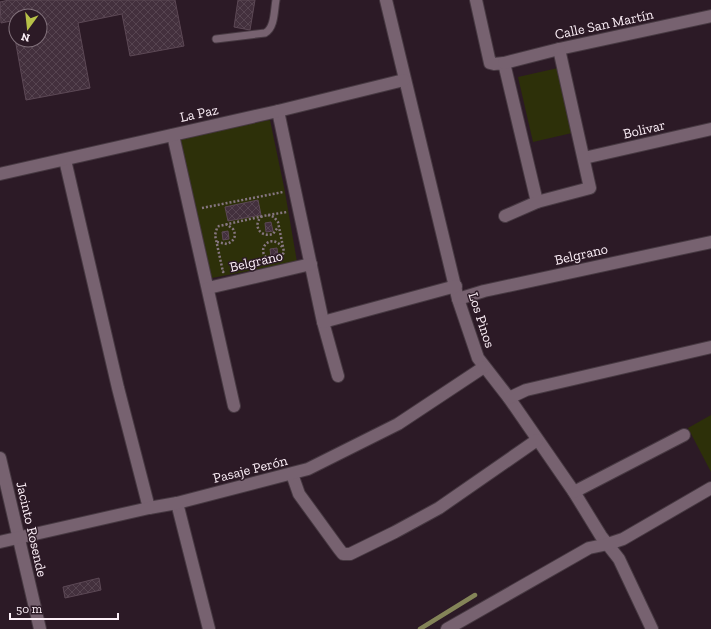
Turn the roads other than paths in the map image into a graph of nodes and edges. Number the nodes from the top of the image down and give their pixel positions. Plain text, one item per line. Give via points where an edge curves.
1 (276, 0) edge
2 (386, 0) edge
3 (476, 0) edge
4 (711, 16) edge
5 (216, 39) dead end
6 (559, 49) junction
7 (504, 63) junction
8 (404, 80) junction
9 (278, 111) junction
10 (711, 129) edge
11 (173, 135) junction
12 (584, 158) junction
13 (65, 160) junction
14 (0, 174) edge
15 (537, 202) junction
16 (505, 216) dead end
17 (711, 242) edge
18 (311, 264) junction
19 (456, 286) junction
20 (208, 288) junction
21 (458, 299) junction
22 (323, 322) junction
23 (711, 347) edge
24 (484, 367) junction
25 (338, 376) dead end
26 (509, 398) junction
27 (234, 406) dead end
28 (684, 435) dead end
29 (537, 440) junction
30 (0, 458) edge
31 (292, 474) junction
32 (711, 488) edge
33 (574, 492) junction
34 (177, 503) junction
35 (149, 508) junction
36 (18, 538) junction
37 (0, 542) edge
38 (608, 544) junction
39 (40, 629) edge
40 (209, 629) edge
41 (447, 629) edge
42 (652, 629) edge

1 - 5 lane via 269,31
2 - 8 street, Los Pinos
3 - 7 street via 490,63
4 - 6 street, Calle San Martín
6 - 7 street, Calle San Martín
6 - 12 street
7 - 15 street
8 - 9 street, La Paz
8 - 19 street, Los Pinos
9 - 11 street, La Paz
9 - 18 street
10 - 12 street, Bolivar
11 - 13 street, La Paz
11 - 20 street
12 - 15 street via 590,188
13 - 14 street, La Paz
13 - 35 street
15 - 16 street
17 - 21 street, Belgrano
18 - 20 street, Belgrano
18 - 22 street
19 - 21 street, Los Pinos
19 - 22 street
20 - 27 street
21 - 24 street, Los Pinos via 473,347
22 - 25 street
23 - 26 street via 526,390
24 - 26 street, Los Pinos
24 - 31 street, Pasaje Perón via 398,424 320,464
26 - 29 street, Los Pinos
28 - 33 street
29 - 31 street via 439,508 350,554 343,554 303,500
29 - 33 street, Los Pinos
30 - 36 street, Jacinto Rosende
31 - 34 street, Pasaje Perón
32 - 38 street via 623,539
33 - 38 street, Los Pinos
34 - 35 street, Pasaje Perón
34 - 40 street
35 - 36 street, Pasaje Perón
36 - 37 street, Pasaje Perón
36 - 39 street, Jacinto Rosende
38 - 41 street via 589,548
38 - 42 street, Los Pinos via 619,559

